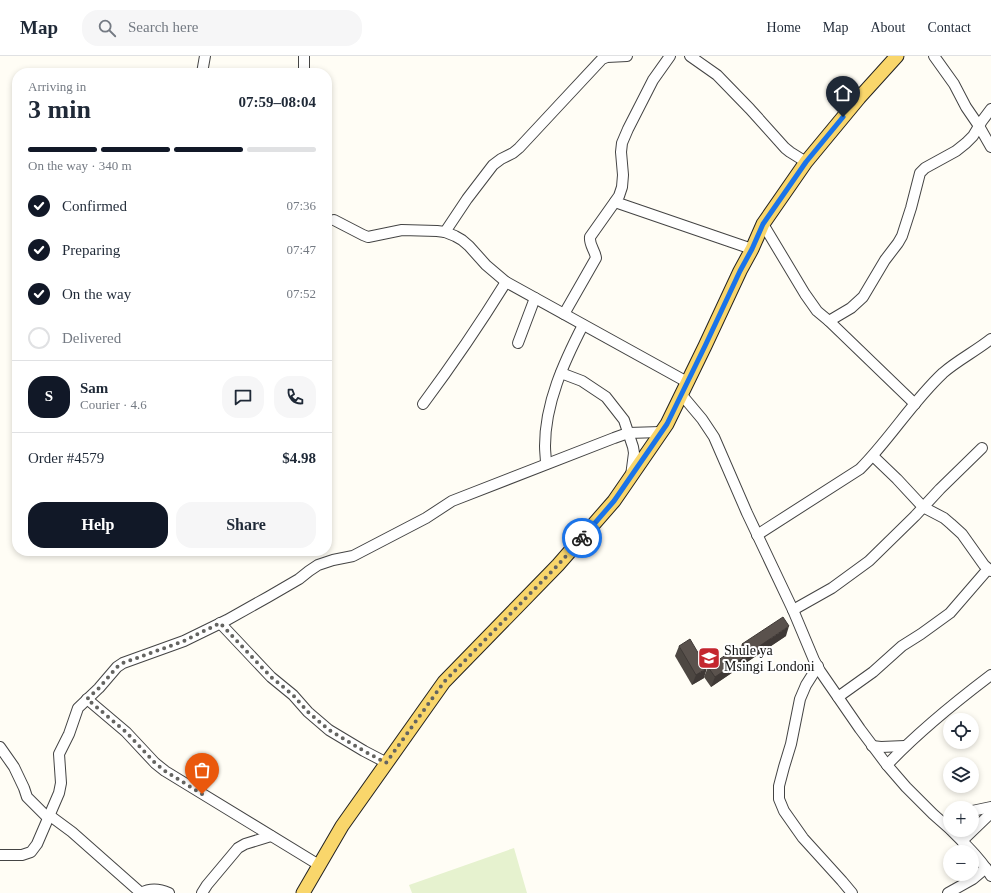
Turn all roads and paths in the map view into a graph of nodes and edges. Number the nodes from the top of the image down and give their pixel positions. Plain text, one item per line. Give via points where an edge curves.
1 (205, 56) edge
2 (304, 56) edge
3 (627, 56) edge
4 (670, 56) edge
5 (690, 56) edge
6 (897, 56) edge
7 (934, 56) edge
8 (203, 68) edge
9 (304, 68) edge
10 (991, 109) edge
11 (979, 126) junction
12 (991, 147) edge
13 (806, 162) junction
14 (615, 202) junction
15 (334, 220) dead end
16 (763, 224) junction
17 (445, 232) junction
18 (752, 249) junction
19 (506, 282) junction
20 (535, 298) junction
21 (564, 314) junction
22 (829, 321) junction
23 (583, 325) junction
24 (991, 339) edge
25 (518, 343) dead end
26 (561, 373) junction
27 (684, 388) junction
28 (423, 404) dead end
29 (915, 404) junction
30 (661, 432) junction
31 (628, 433) junction
32 (982, 448) dead end
33 (873, 456) junction
34 (546, 464) junction
35 (630, 478) junction
36 (923, 507) junction
37 (758, 535) junction
38 (989, 570) edge
39 (793, 610) junction
40 (220, 623) junction
41 (818, 666) junction
42 (991, 675) edge
43 (838, 697) junction
44 (87, 699) junction
45 (872, 746) junction
46 (905, 746) junction
47 (0, 747) edge
48 (386, 763) junction
49 (887, 765) junction
50 (991, 807) edge
51 (979, 809) edge
52 (991, 813) edge
53 (48, 816) junction
54 (943, 820) edge
55 (271, 836) junction
56 (958, 837) edge
57 (962, 841) junction
58 (0, 855) edge
59 (319, 866) junction
60 (989, 872) edge
61 (141, 893) edge
62 (169, 893) edge
63 (202, 893) edge
64 (303, 893) edge
65 (852, 893) edge
66 (948, 893) edge

1 - 8 street
2 - 9 street
3 - 17 street via 607,57 602,60 519,148 494,165
4 - 14 street via 653,80 622,143 622,187
5 - 13 street via 717,75 782,145
6 - 13 main road
7 - 11 street
10 - 11 street
11 - 12 street
11 - 22 street via 961,148 921,171 898,243 863,297 851,308
13 - 16 main road
14 - 18 street
14 - 21 street via 590,237 589,241 596,258
15 - 17 street via 368,237 402,230
16 - 18 main road
16 - 22 street via 805,294 817,311
17 - 19 street via 462,240
18 - 27 main road
19 - 20 street
19 - 28 street via 446,374
20 - 21 street
20 - 25 street
21 - 23 street
22 - 29 street
23 - 26 street
23 - 27 street
24 - 29 street via 944,372
26 - 31 street via 582,381 606,397 624,420
26 - 34 street via 546,427
27 - 30 main road
27 - 37 street via 714,437
29 - 33 street
30 - 31 street
30 - 35 main road
31 - 34 street
31 - 35 street via 634,453
32 - 36 street
33 - 36 street
33 - 37 street via 860,470
34 - 40 street via 452,501 426,518 353,556 318,565 299,579
35 - 48 main road via 614,501 558,565 444,682
36 - 38 street via 944,518 962,534
36 - 39 street via 869,561 832,588
37 - 39 street
38 - 43 street via 950,613 902,646 873,672
39 - 41 street
40 - 44 street via 184,641 123,663
40 - 48 street via 271,677 329,730
41 - 43 street
41 - 65 street via 800,699 779,786 780,799 784,811 803,838
42 - 46 street
43 - 45 street
44 - 53 street via 78,708 59,754 61,783
44 - 55 street via 126,732 165,771
45 - 46 street
45 - 49 street
46 - 49 street
47 - 53 street via 14,767 27,797
48 - 59 main road via 342,826
49 - 54 street via 906,787
50 - 51 street
52 - 57 street
53 - 58 street via 37,844 31,852 22,855
53 - 61 street via 72,832
55 - 59 street
55 - 63 street via 238,848
56 - 57 street
57 - 60 street
59 - 64 main road
60 - 66 street
61 - 62 street via 162,890

